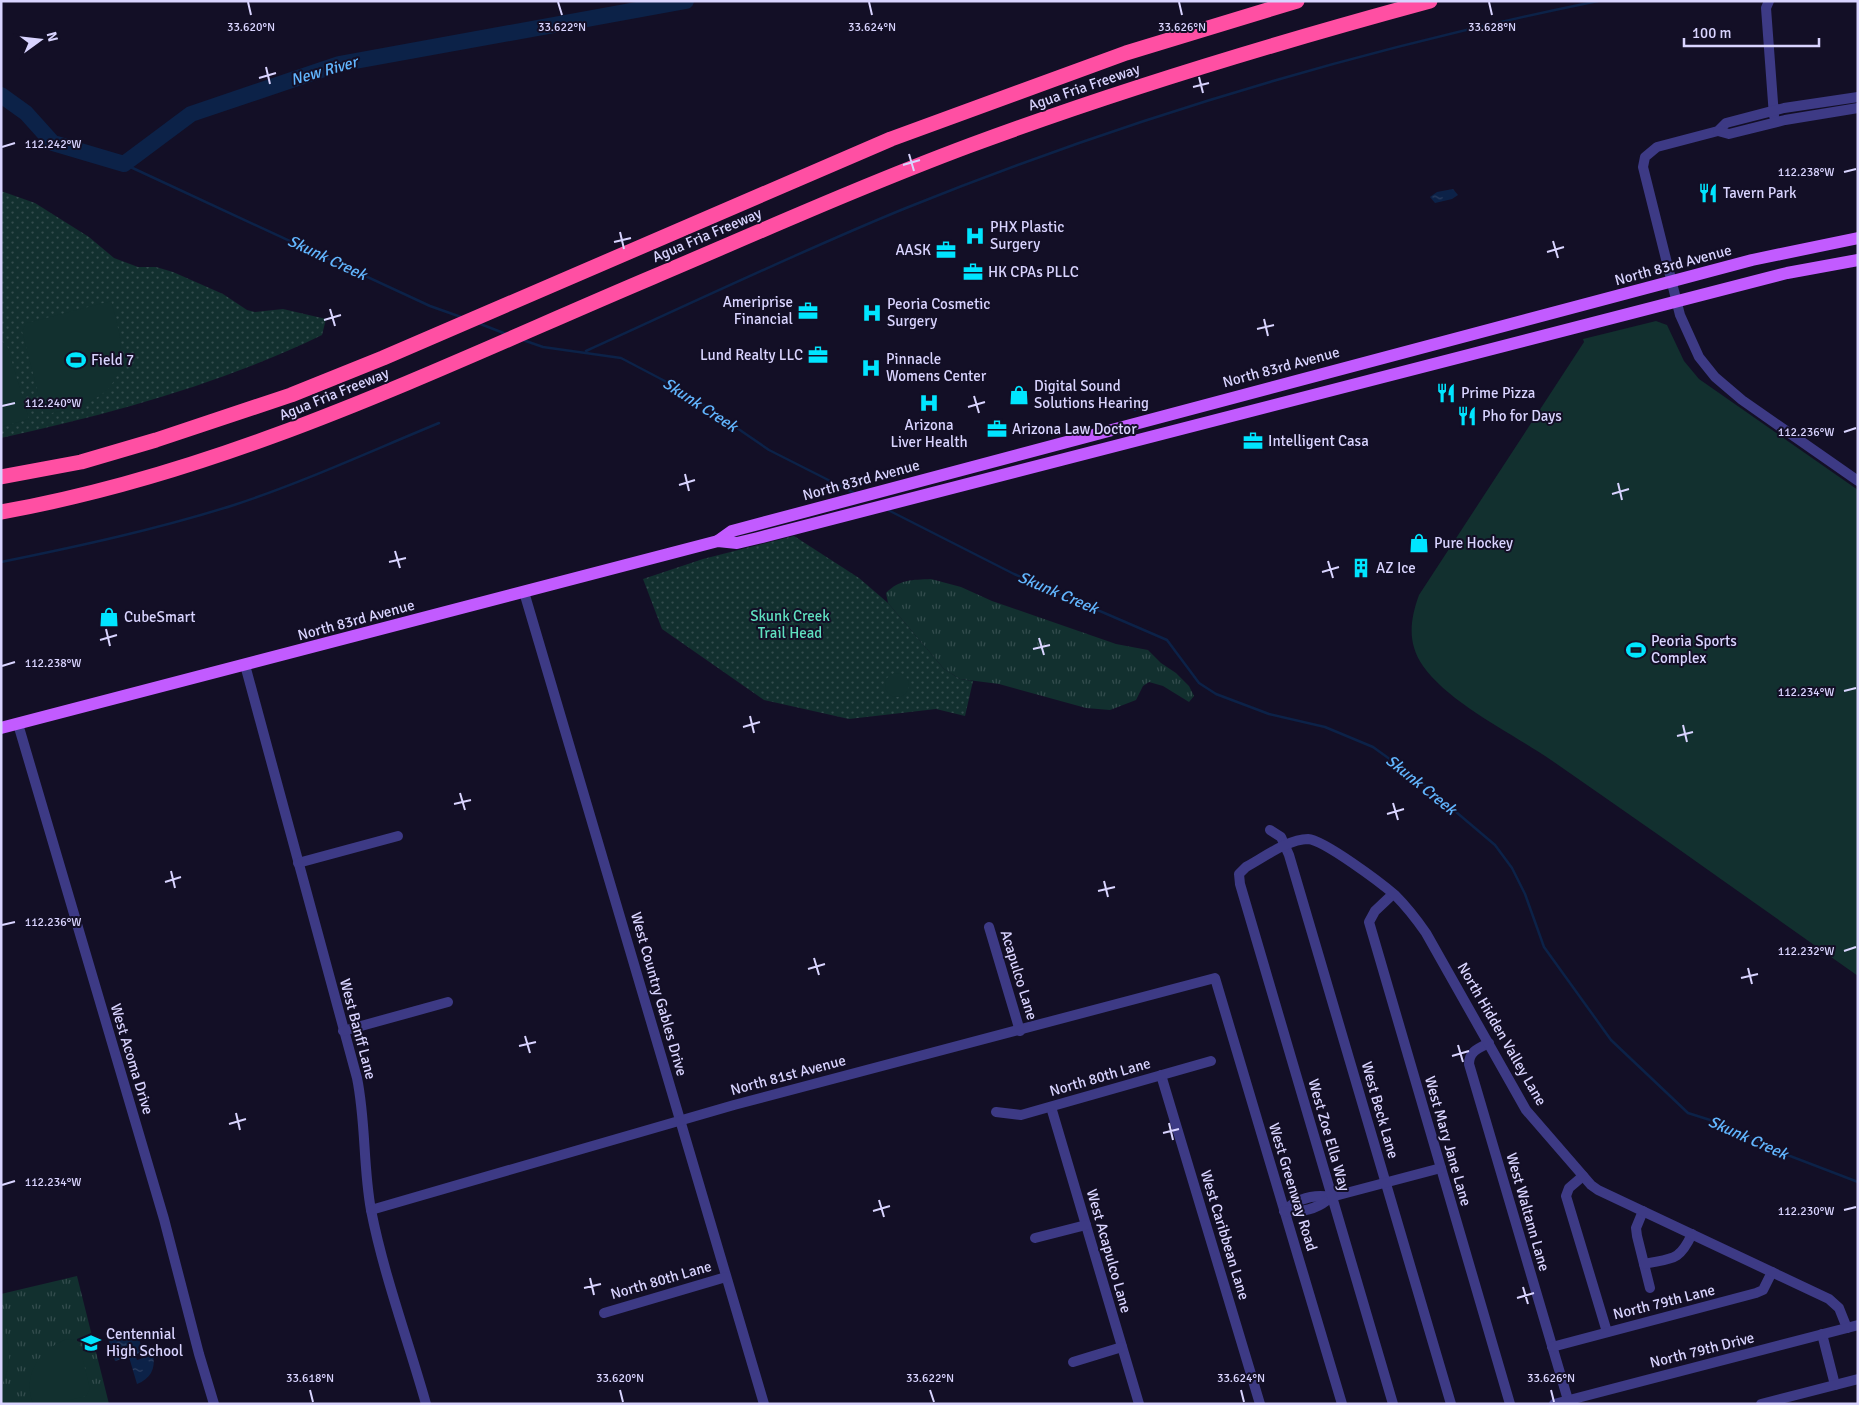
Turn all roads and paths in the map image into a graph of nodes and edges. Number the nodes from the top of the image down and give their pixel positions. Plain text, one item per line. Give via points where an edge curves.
1 (1296, 1) edge
2 (1430, 1) edge
3 (1769, 1) edge
4 (1858, 97) edge
5 (1858, 108) edge
6 (1772, 111) junction
7 (1775, 122) junction
8 (1718, 131) junction
9 (1858, 238) edge
10 (1858, 260) edge
11 (1672, 282) junction
12 (1676, 302) junction
13 (1, 477) edge
14 (1858, 481) edge
15 (1, 512) edge
16 (718, 541) junction
17 (524, 592) junction
18 (245, 665) junction
19 (18, 724) junction
20 (1, 728) edge
21 (1270, 830) dead end
22 (398, 836) dead end
23 (1286, 846) junction
24 (298, 863) junction
25 (1240, 874) joint
26 (1393, 894) junction
27 (989, 927) dead end
28 (1215, 978) joint
29 (448, 1002) dead end
30 (343, 1031) junction
31 (1020, 1031) junction
32 (1489, 1043) junction
33 (1211, 1061) dead end
34 (1161, 1075) junction
35 (1051, 1107) junction
36 (996, 1112) dead end
37 (680, 1120) junction
38 (1441, 1168) junction
39 (1583, 1176) junction
40 (1385, 1184) junction
41 (1331, 1197) junction
42 (371, 1210) junction
43 (1284, 1211) junction
44 (1643, 1211) junction
45 (1086, 1224) junction
46 (1692, 1234) junction
47 (1035, 1238) dead end
48 (1644, 1264) junction
49 (1772, 1272) junction
50 (726, 1277) junction
51 (1650, 1288) dead end
52 (604, 1313) dead end
53 (1858, 1325) edge
54 (1847, 1328) junction
55 (1607, 1332) junction
56 (1822, 1334) junction
57 (1122, 1347) junction
58 (1552, 1347) junction
59 (1073, 1362) dead end
60 (1858, 1379) edge
61 (1835, 1385) junction
62 (1568, 1400) junction
63 (214, 1404) edge
64 (426, 1404) edge
65 (764, 1404) edge
66 (1139, 1404) edge
67 (1260, 1404) edge
68 (1342, 1404) edge
69 (1393, 1404) edge
70 (1451, 1404) edge
71 (1510, 1404) edge
72 (1554, 1404) edge
73 (1761, 1404) edge

1 - 13 highway, Agua Fria Freeway via 1126,53 891,139 291,395 81,462
2 - 15 highway, Agua Fria Freeway via 1157,80 958,150 636,284 433,374 252,445 182,468 55,502
3 - 6 street via 1766,8
4 - 6 street
5 - 7 street
6 - 7 street
6 - 8 street via 1726,123
7 - 8 street via 1728,134
8 - 11 street via 1662,145 1645,157 1644,173
9 - 11 main road, North 83rd Avenue via 1813,246
10 - 12 main road, North 83rd Avenue via 1787,273
11 - 12 street
11 - 16 main road, North 83rd Avenue via 743,528
12 - 14 street via 1693,347 1715,377 1742,400
12 - 16 main road, North 83rd Avenue via 758,538 737,543
16 - 17 main road, North 83rd Avenue
17 - 18 main road, North 83rd Avenue
17 - 37 street, West Country Gables Drive
18 - 19 main road, North 83rd Avenue
18 - 24 street, West Banff Lane
19 - 20 main road, North 83rd Avenue
19 - 63 street, West Acoma Drive via 164,1219
21 - 23 street, West Beck Lane via 1276,832
22 - 24 street
23 - 25 street, North Hidden Valley Lane via 1246,867
23 - 26 street, North Hidden Valley Lane via 1302,840 1315,840
23 - 40 street, West Beck Lane
24 - 30 street, West Banff Lane
25 - 41 street, West Zoe Ella Way via 1244,900
26 - 32 street, North Hidden Valley Lane via 1426,933
26 - 38 street, West Mary Jane Lane via 1369,922
27 - 31 street, Acapulco Lane
28 - 31 street, North 81st Avenue
28 - 43 street, West Greenway Road
29 - 30 street
30 - 42 street, West Banff Lane via 364,1111
31 - 37 street, North 81st Avenue
32 - 39 street, North Hidden Valley Lane via 1526,1110
32 - 58 street, West Waltann Lane via 1473,1051 1468,1064
33 - 34 street, North 80th Lane
34 - 35 street, North 80th Lane
34 - 67 street, West Caribbean Lane
35 - 36 street, North 80th Lane via 1022,1115
35 - 45 street, West Acapulco Lane
37 - 42 street, North 81st Avenue
37 - 50 street, West Country Gables Drive
38 - 40 street
38 - 71 street, West Mary Jane Lane
39 - 44 street, North Hidden Valley Lane via 1598,1190
39 - 55 street via 1569,1188 1566,1196
40 - 41 street
40 - 70 street, West Beck Lane
41 - 43 street via 1318,1195 1295,1201
41 - 69 street, West Zoe Ella Way
42 - 64 street, West Banff Lane
43 - 68 street, West Greenway Road
44 - 46 street, North Hidden Valley Lane
44 - 48 street via 1636,1228
45 - 47 street
45 - 57 street, West Acapulco Lane
46 - 48 street via 1684,1252 1677,1257
46 - 49 street, North Hidden Valley Lane
48 - 51 street
49 - 54 street, North Hidden Valley Lane via 1828,1299 1840,1308
49 - 55 street, North 79th Lane via 1763,1290 1756,1293
50 - 52 street, North 80th Lane
50 - 65 street, West Country Gables Drive
53 - 54 street, North 79th Drive
54 - 56 street, North 79th Drive
55 - 58 street, North 79th Lane
56 - 61 street
56 - 62 street, North 79th Drive
57 - 59 street
57 - 66 street, West Acapulco Lane
58 - 62 street, West Waltann Lane
60 - 61 street
61 - 73 street
62 - 72 street, North 79th Drive

